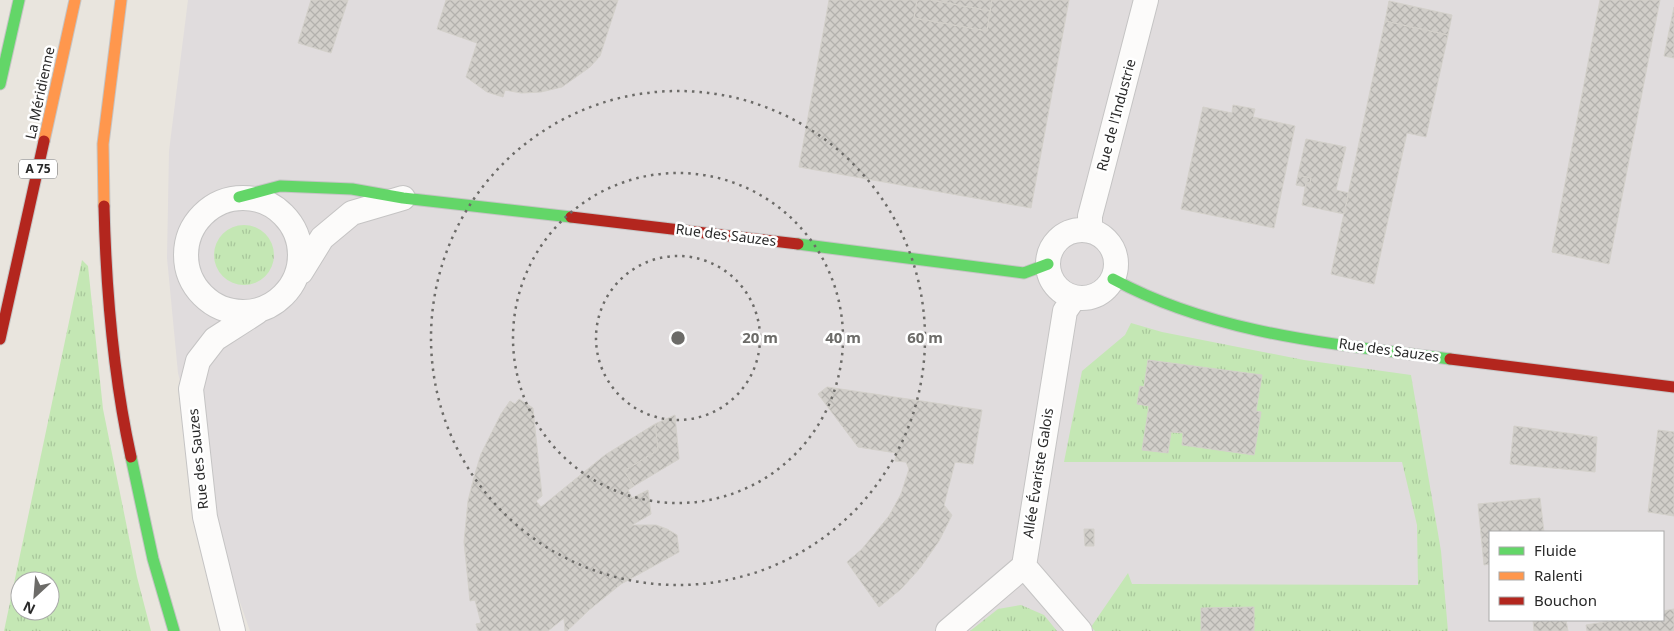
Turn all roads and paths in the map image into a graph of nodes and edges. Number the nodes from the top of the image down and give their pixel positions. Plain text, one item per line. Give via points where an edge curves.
1 (19, 0) edge
2 (75, 0) edge
3 (121, 0) edge
4 (1146, 0) edge
5 (0, 84) edge
6 (239, 197) junction
7 (403, 198) junction
8 (1090, 231) junction
9 (1048, 264) junction
10 (297, 278) junction
11 (1112, 279) junction
12 (1074, 298) junction
13 (257, 312) junction
14 (0, 338) edge
15 (1674, 387) edge
16 (1024, 566) junction
17 (174, 631) edge
18 (233, 631) edge
19 (948, 631) edge
20 (1080, 631) edge

1 - 5 main road
2 - 14 main road, La Méridienne / A 75
3 - 17 main road via 103,144 106,280 124,426 153,558
4 - 8 street, Rue de l'Industrie via 1098,182
6 - 7 main road, Rue des Sauzes via 280,186 352,189
6 - 10 street via 271,204 292,224 301,249
6 - 13 street via 214,204 198,217 185,248 185,260 193,284 210,303 233,312
7 - 9 main road, Rue des Sauzes via 1024,273
7 - 10 street, Rue des Sauzes via 352,213 322,238
8 - 9 street via 1074,231 1060,238 1051,249
8 - 11 street via 1103,238 1113,250 1116,265
9 - 12 street via 1051,279 1060,291
10 - 13 street via 280,300
11 - 12 street via 1103,292 1089,298
11 - 15 main road, Rue des Sauzes via 1138,295 1188,315 1260,332
12 - 16 street, Allée Évariste Galois via 1065,311
13 - 18 street, Rue des Sauzes via 215,339 198,361 191,388 205,517
16 - 19 street
16 - 20 street

